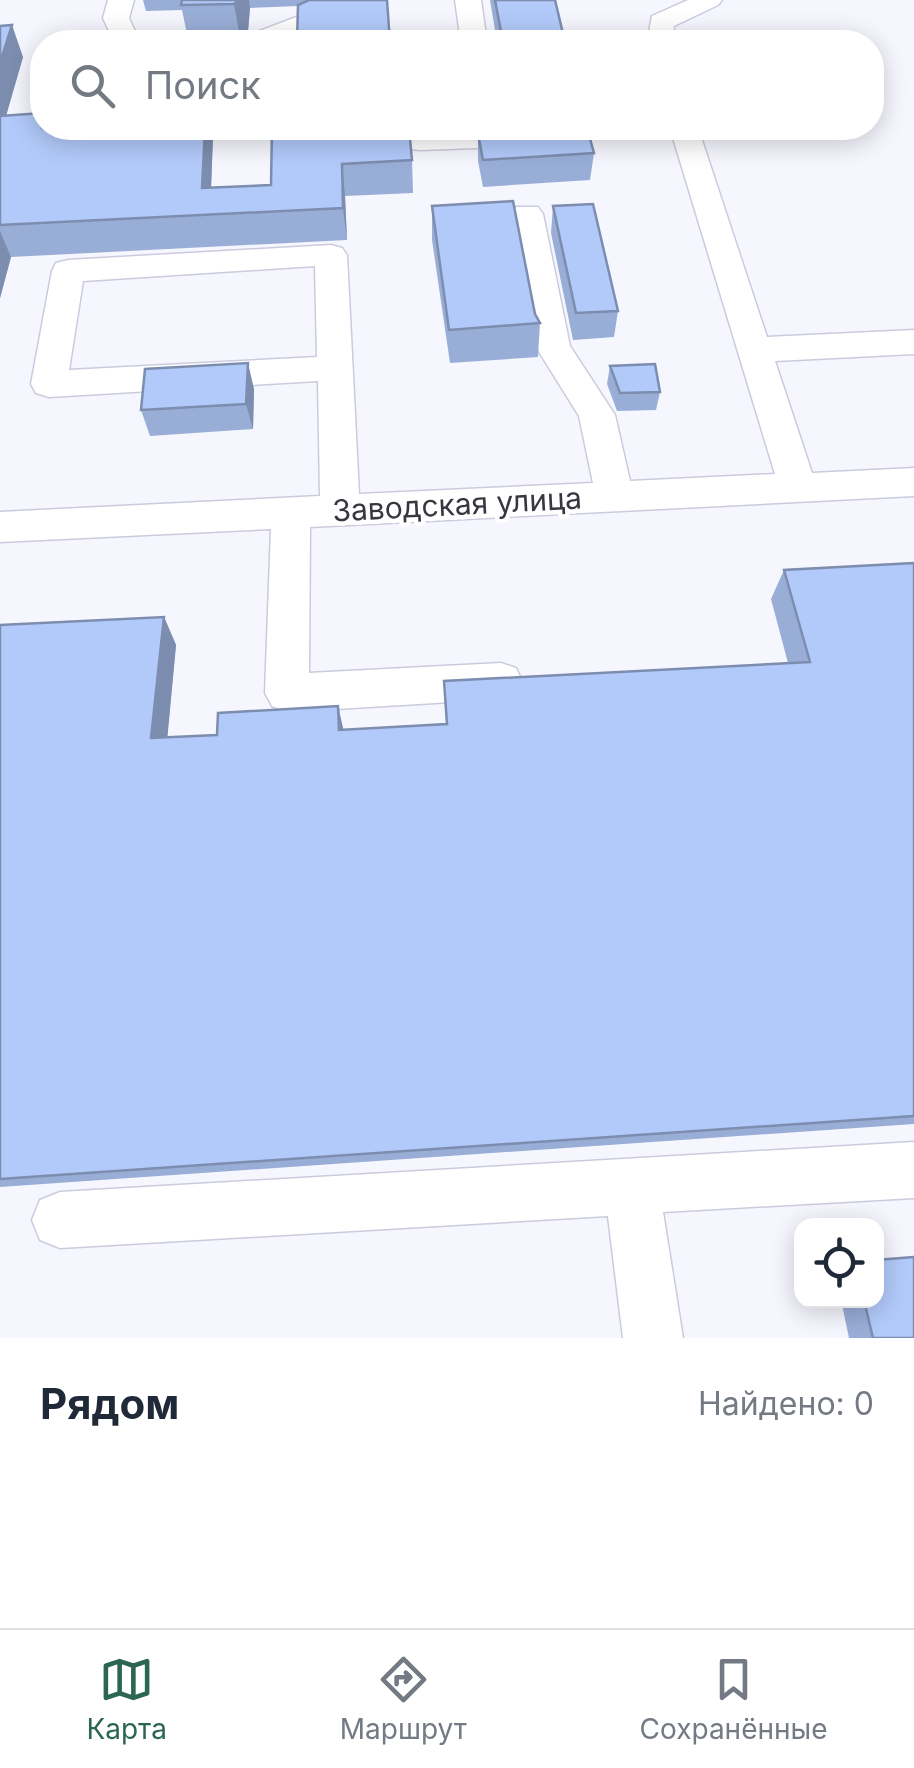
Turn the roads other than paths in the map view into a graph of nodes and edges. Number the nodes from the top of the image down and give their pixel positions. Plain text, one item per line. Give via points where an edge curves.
1 (121, 0) edge
2 (468, 0) edge
3 (709, 0) edge
4 (308, 21) edge
5 (122, 30) edge
6 (285, 30) edge
7 (472, 30) edge
8 (661, 30) edge
9 (409, 140) edge
10 (442, 140) edge
11 (688, 140) edge
12 (527, 214) dead end
13 (914, 342) edge
14 (755, 350) junction
15 (335, 368) junction
16 (914, 482) edge
17 (798, 488) junction
18 (615, 496) junction
19 (340, 510) junction
20 (291, 513) junction
21 (0, 527) edge
22 (538, 679) edge
23 (914, 1170) edge
24 (632, 1188) junction
25 (60, 1220) dead end
26 (653, 1338) edge

1 - 5 street via 116,18
2 - 7 street
3 - 8 street via 661,22
4 - 6 street
9 - 10 street
11 - 14 street
12 - 18 street via 553,347 597,415
13 - 14 street
14 - 17 street
15 - 15 street via 331,254 68,271 49,384
15 - 19 street
16 - 17 street, Заводская улица
17 - 18 street, Заводская улица
18 - 19 street, Заводская улица
19 - 20 street, Заводская улица
20 - 21 street, Заводская улица
20 - 22 street via 287,693
23 - 24 street
24 - 25 street
24 - 26 street

